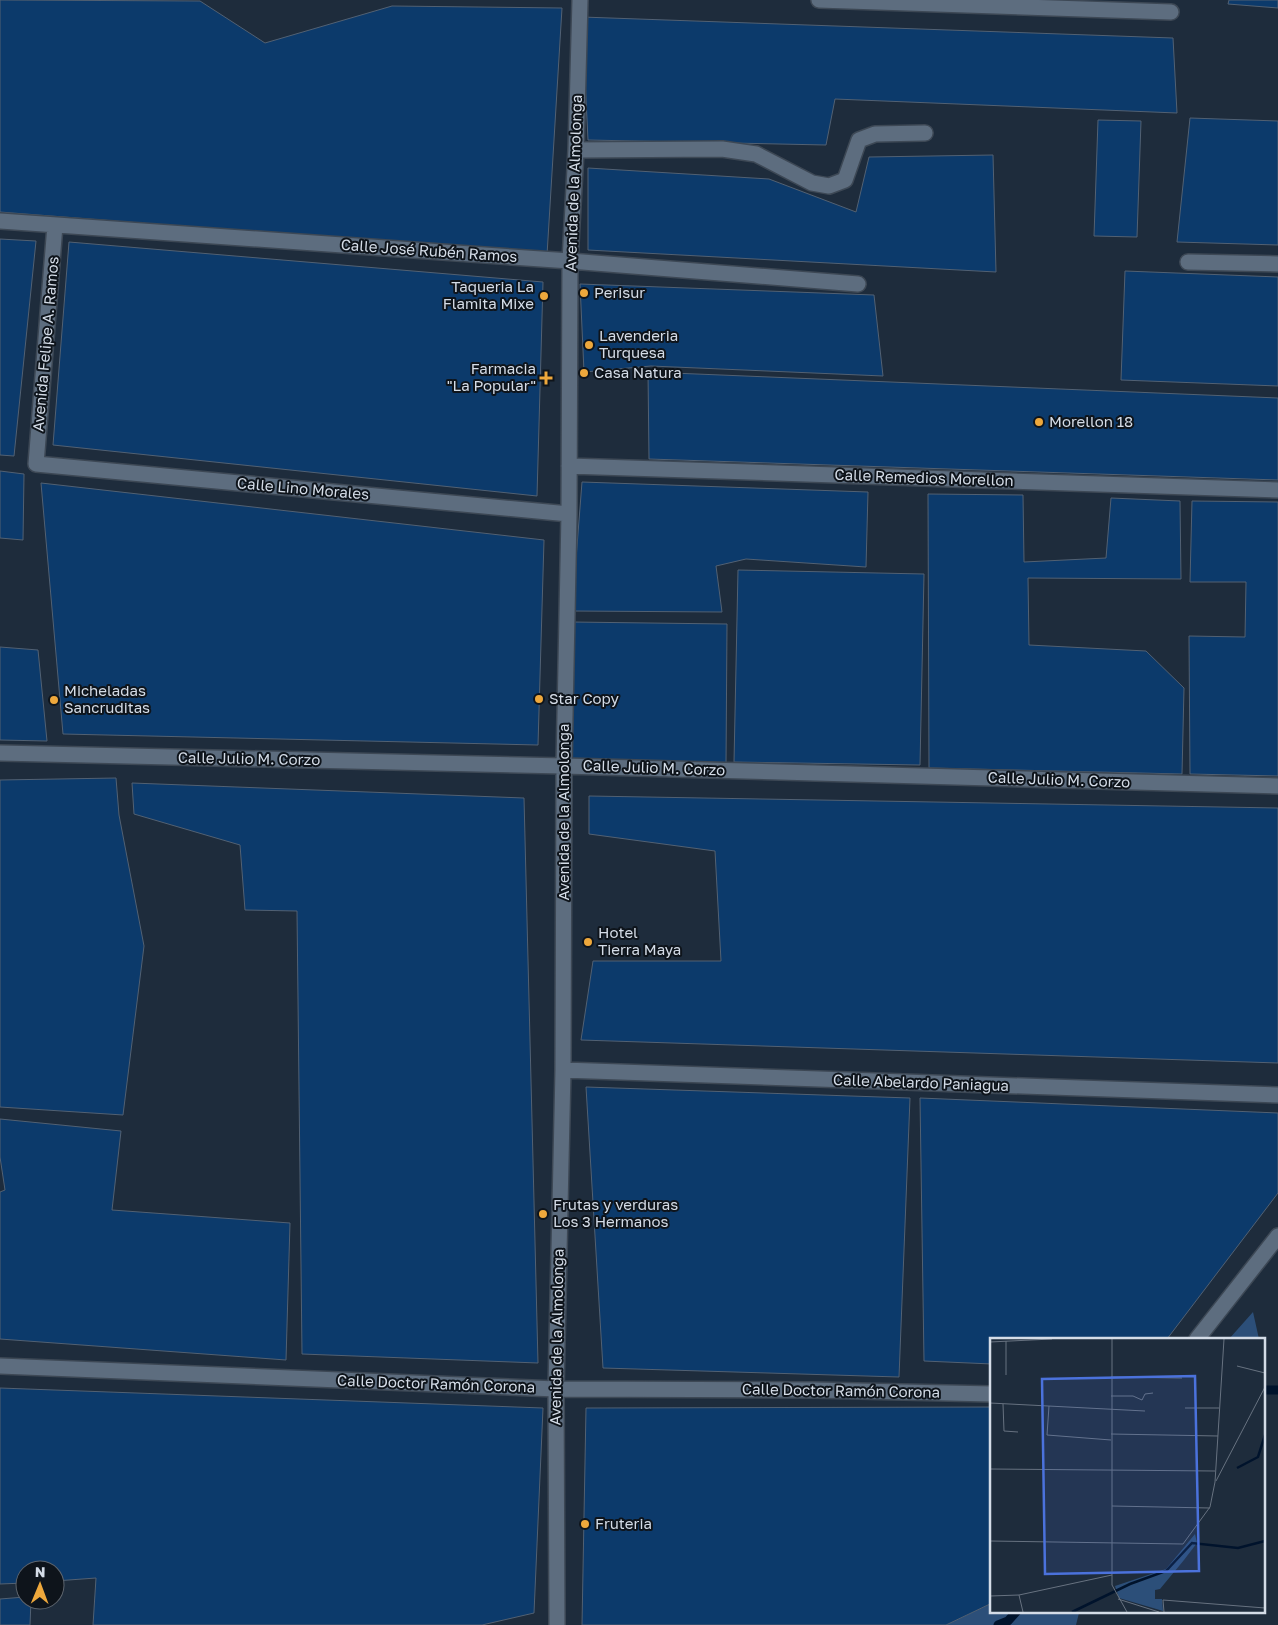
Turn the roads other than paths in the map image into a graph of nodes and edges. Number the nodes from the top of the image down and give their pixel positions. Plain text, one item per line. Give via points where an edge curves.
1 (580, 0) edge
2 (819, 0) edge
3 (1171, 12) dead end
4 (925, 133) dead end
5 (576, 150) junction
6 (0, 221) edge
7 (55, 225) junction
8 (570, 260) junction
9 (1188, 262) dead end
10 (1278, 264) edge
11 (858, 284) dead end
12 (36, 464) joint
13 (569, 466) junction
14 (1278, 490) edge
15 (569, 514) junction
16 (0, 753) edge
17 (564, 766) junction
18 (1278, 786) edge
19 (563, 1070) junction
20 (1278, 1095) edge
21 (1278, 1236) edge
22 (1198, 1338) edge
23 (0, 1366) edge
24 (556, 1389) junction
25 (990, 1394) edge
26 (557, 1625) edge

1 - 5 street, Avenida de la Almolonga
2 - 3 street
4 - 5 street via 875,134 859,140 845,180 829,186 812,183 756,154 722,150
5 - 8 street, Avenida de la Almolonga
6 - 7 street, Calle José Rubén Ramos
7 - 8 street, Calle José Rubén Ramos
7 - 12 street, Avenida Felipe A. Ramos
8 - 11 street, Calle José Rubén Ramos
8 - 13 street, Avenida de la Almolonga
9 - 10 street
12 - 15 street, Calle Lino Morales
13 - 14 street, Calle Remedios Morellon
13 - 15 street, Avenida de la Almolonga
15 - 17 street, Avenida de la Almolonga
16 - 17 street, Calle Julio M. Corzo
17 - 18 street, Calle Julio M. Corzo
17 - 19 street, Avenida de la Almolonga
19 - 20 street, Calle Abelardo Paniagua
19 - 24 street, Avenida de la Almolonga
21 - 22 street
23 - 24 street, Calle Doctor Ramón Corona
24 - 25 street, Calle Doctor Ramón Corona
24 - 26 street, Avenida de la Almolonga

